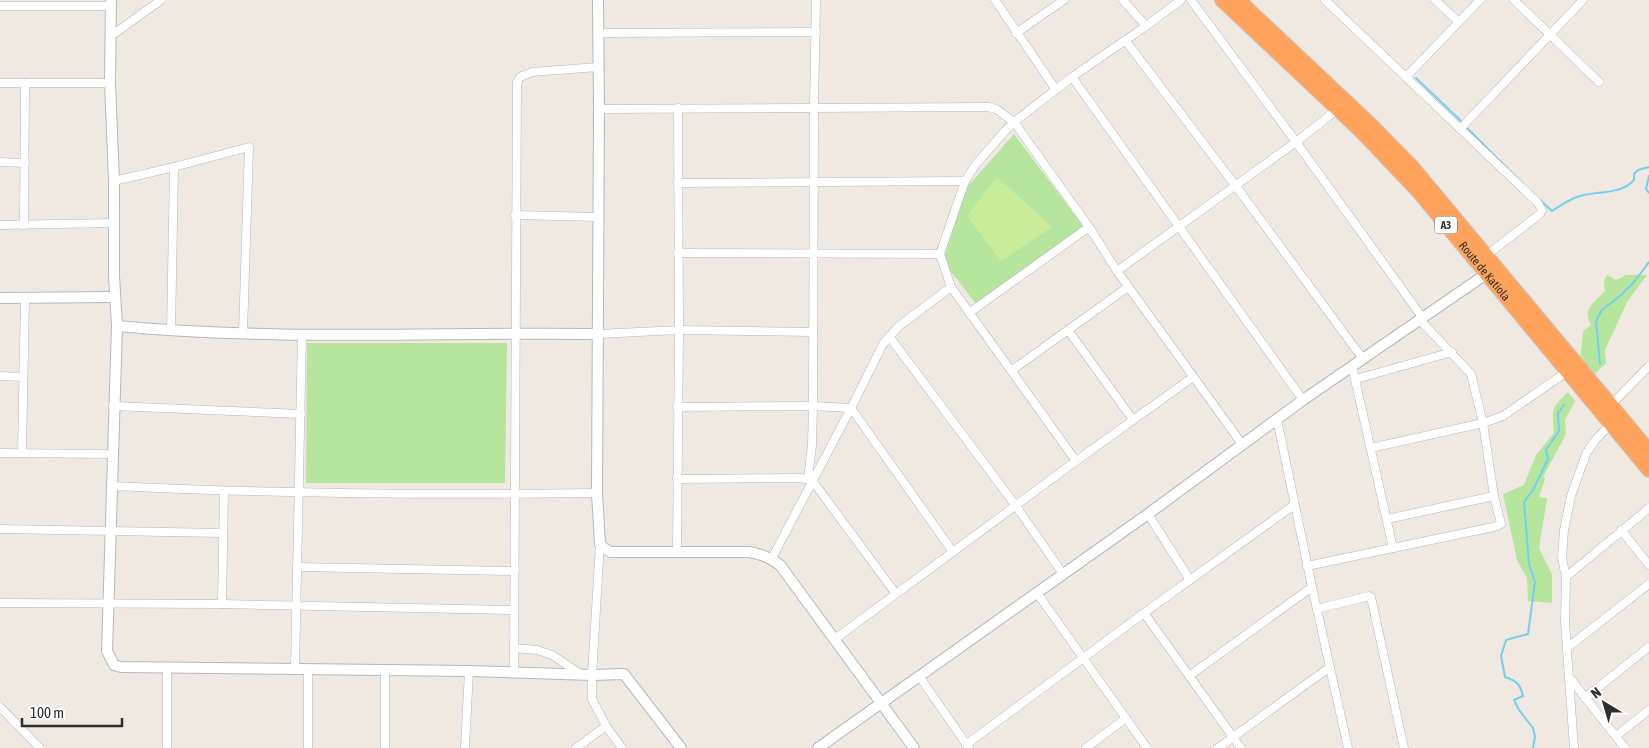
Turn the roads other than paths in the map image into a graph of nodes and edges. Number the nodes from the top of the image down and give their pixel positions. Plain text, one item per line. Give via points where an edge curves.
1 (160, 0) edge
2 (598, 0) edge
3 (816, 0) edge
4 (995, 0) edge
5 (1064, 0) edge
6 (1123, 0) edge
7 (1180, 0) edge
8 (1191, 0) edge
9 (1222, 0) edge
10 (1238, 0) edge
11 (1325, 0) edge
12 (1435, 0) edge
13 (1480, 0) edge
14 (1514, 0) edge
15 (1583, 0) edge
16 (111, 3) edge
17 (0, 6) edge
18 (1458, 22) junction
19 (1146, 26) junction
20 (816, 32) junction
21 (598, 33) junction
22 (1016, 33) junction
23 (1550, 35) junction
24 (111, 36) junction
25 (1125, 40) junction
26 (598, 67) junction
27 (1072, 77) junction
28 (1406, 77) junction
29 (1599, 82) dead end
30 (0, 83) edge
31 (25, 83) junction
32 (110, 84) junction
33 (1056, 90) junction
34 (814, 107) junction
35 (599, 108) junction
36 (678, 108) junction
37 (1338, 109) junction
38 (1014, 122) junction
39 (1460, 129) junction
40 (1296, 142) junction
41 (0, 162) edge
42 (25, 163) junction
43 (174, 168) junction
44 (114, 181) junction
45 (965, 181) junction
46 (814, 182) junction
47 (678, 183) junction
48 (1235, 185) junction
49 (516, 215) junction
50 (599, 217) junction
51 (114, 223) junction
52 (0, 225) edge
53 (24, 225) junction
54 (1178, 225) junction
55 (1089, 226) junction
56 (813, 252) junction
57 (678, 253) junction
58 (940, 254) junction
59 (1486, 255) junction
60 (1491, 270) junction
61 (1117, 271) junction
62 (951, 287) junction
63 (1128, 287) junction
64 (115, 297) junction
65 (0, 298) edge
66 (24, 298) junction
67 (970, 313) junction
68 (1421, 318) junction
69 (117, 326) junction
70 (679, 330) junction
71 (1068, 330) junction
72 (171, 331) junction
73 (243, 332) junction
74 (813, 332) junction
75 (302, 334) junction
76 (516, 334) junction
77 (598, 334) junction
78 (889, 336) junction
79 (1452, 352) junction
80 (1363, 359) junction
81 (1352, 366) junction
82 (1649, 366) edge
83 (1012, 371) junction
84 (1568, 371) junction
85 (1642, 373) junction
86 (0, 376) edge
87 (23, 377) junction
88 (1193, 377) junction
89 (1649, 378) edge
90 (1356, 379) junction
91 (1303, 400) junction
92 (113, 406) junction
93 (813, 406) junction
94 (677, 407) junction
95 (851, 408) junction
96 (1607, 408) junction
97 (301, 414) junction
98 (1277, 419) junction
99 (1133, 420) junction
100 (1483, 423) junction
101 (1611, 424) junction
102 (1242, 444) junction
103 (1371, 448) junction
104 (1649, 451) edge
105 (0, 453) edge
106 (22, 453) junction
107 (112, 454) junction
108 (1076, 461) junction
109 (1649, 470) edge
110 (677, 479) junction
111 (810, 480) junction
112 (112, 486) junction
113 (224, 492) junction
114 (300, 493) junction
115 (597, 493) junction
116 (515, 494) junction
117 (1494, 496) junction
118 (1294, 505) junction
119 (1016, 506) junction
120 (1649, 508) edge
121 (1148, 514) junction
122 (1387, 519) junction
123 (0, 529) edge
124 (1621, 530) junction
125 (111, 532) junction
126 (222, 533) junction
127 (600, 544) junction
128 (1393, 548) junction
129 (677, 552) junction
130 (953, 552) junction
131 (772, 558) junction
132 (1649, 565) edge
133 (1308, 566) junction
134 (297, 567) junction
135 (515, 571) junction
136 (1063, 574) junction
137 (1566, 577) junction
138 (1190, 580) junction
139 (1649, 584) edge
140 (1312, 587) junction
141 (1037, 593) junction
142 (896, 594) junction
143 (0, 603) edge
144 (107, 603) junction
145 (222, 604) junction
146 (296, 606) junction
147 (1317, 608) junction
148 (514, 610) junction
149 (1144, 613) junction
150 (835, 639) junction
151 (1649, 647) edge
152 (514, 648) junction
153 (1566, 648) junction
154 (1084, 658) junction
155 (167, 667) junction
156 (1330, 667) junction
157 (296, 669) junction
158 (308, 669) junction
159 (385, 670) junction
160 (469, 670) junction
161 (514, 672) junction
162 (587, 675) junction
163 (919, 676) junction
164 (1189, 676) junction
165 (1568, 676) junction
166 (1585, 698) junction
167 (882, 703) junction
168 (0, 707) edge
169 (1649, 710) edge
170 (1126, 718) junction
171 (606, 726) junction
172 (1616, 736) junction
173 (1233, 737) junction
174 (968, 746) edge
175 (40, 748) edge
176 (167, 748) edge
177 (308, 748) edge
178 (385, 748) edge
179 (465, 748) edge
180 (576, 748) edge
181 (622, 748) edge
182 (681, 748) edge
183 (818, 748) edge
184 (914, 748) edge
185 (1086, 748) edge
186 (1147, 748) edge
187 (1218, 748) edge
188 (1241, 748) edge
189 (1348, 748) edge
190 (1404, 748) edge
191 (1574, 748) edge
192 (1625, 748) edge

1 - 24 street
2 - 21 street
3 - 20 street
4 - 22 street
5 - 22 street
6 - 19 street
7 - 19 street
8 - 40 street
9 - 37 highway, Route de Katiola / A3
10 - 59 highway, Route de Katiola / A3 via 1395,148
11 - 28 street
12 - 18 street
13 - 18 street
14 - 23 street
15 - 23 street
16 - 17 street
16 - 24 street
18 - 28 street
19 - 25 street
20 - 21 street
20 - 34 street
21 - 26 street
22 - 33 street
23 - 29 street
23 - 39 street
24 - 32 street
25 - 27 street
25 - 48 street
26 - 35 street
26 - 49 street via 532,72 517,82
27 - 33 street
27 - 54 street
28 - 39 street
30 - 31 street
31 - 32 street
31 - 42 street
32 - 44 street
33 - 38 street
34 - 36 street
34 - 38 street via 988,107
34 - 46 street
35 - 36 street
35 - 50 street
36 - 47 street
37 - 40 street
37 - 60 highway, Route de Katiola / A3 via 1387,156
38 - 45 street
38 - 55 street
39 - 59 street via 1542,210
40 - 48 street
40 - 68 street
41 - 42 street
42 - 53 street
43 - 44 street
43 - 72 street
43 - 73 street via 249,147
44 - 51 street
45 - 46 street
45 - 58 street
46 - 47 street
46 - 56 street
47 - 57 street
48 - 54 street
48 - 80 street
49 - 50 street
49 - 76 street
50 - 77 street
51 - 53 street
51 - 64 street
52 - 53 street
54 - 61 street
54 - 91 street
55 - 61 street
55 - 67 street
56 - 57 street
56 - 58 street
56 - 74 street
57 - 70 street
58 - 62 street
59 - 60 highway, Route de Katiola / A3
60 - 68 street
60 - 84 highway, Route de Katiola / A3
60 - 96 highway, Route de Katiola / A3
61 - 63 street
62 - 67 street
62 - 78 street
63 - 71 street
63 - 88 street
64 - 66 street
64 - 69 street
65 - 66 street
66 - 87 street
67 - 83 street
68 - 79 street
68 - 80 street
69 - 72 street
69 - 92 street
70 - 74 street
70 - 77 street
70 - 94 street
71 - 83 street
71 - 99 street
72 - 73 street
73 - 75 street
74 - 93 street
75 - 76 street
75 - 97 street
76 - 77 street
76 - 116 street
77 - 115 street
78 - 95 street
78 - 119 street
79 - 90 street
79 - 100 street via 1470,374
80 - 81 street
81 - 90 street
81 - 91 street
82 - 85 street
83 - 108 street
84 - 96 highway, Route de Katiola / A3
84 - 100 street via 1513,411
85 - 89 street
85 - 96 street
86 - 87 street
87 - 106 street
88 - 99 street
88 - 102 street
90 - 103 street
91 - 98 street
92 - 97 street
92 - 107 street
93 - 94 street
93 - 95 street
93 - 111 street
94 - 110 street
95 - 111 street
95 - 130 street
96 - 101 highway, Route de Katiola / A3
96 - 104 highway, Route de Katiola / A3
97 - 114 street
98 - 102 street
98 - 118 street
99 - 108 street
100 - 103 street
100 - 117 street
101 - 109 highway, Route de Katiola / A3
101 - 137 street via 1586,454 1571,496 1562,558
102 - 121 street
103 - 122 street
105 - 106 street
106 - 107 street
107 - 112 street
108 - 119 street
110 - 111 street
110 - 129 street
111 - 131 street
111 - 142 street
112 - 113 street
112 - 125 street
113 - 114 street
113 - 126 street
114 - 116 street
114 - 134 street
115 - 116 street
115 - 127 street
116 - 135 street
117 - 122 street
117 - 128 street via 1500,526
118 - 133 street
118 - 138 street
119 - 130 street
119 - 136 street
120 - 124 street
121 - 136 street
121 - 138 street
122 - 128 street
123 - 125 street
124 - 132 street
124 - 137 street
125 - 126 street
125 - 144 street
126 - 145 street
127 - 129 street via 611,552
127 - 162 street
128 - 133 street
129 - 131 street via 749,552
130 - 142 street
131 - 150 street
133 - 140 street
134 - 135 street
134 - 146 street
135 - 148 street
136 - 141 street
137 - 153 street
138 - 149 street
139 - 153 street
140 - 147 street
140 - 164 street
141 - 154 street
141 - 163 street
142 - 150 street
143 - 144 street
144 - 145 street
144 - 155 street via 107,651 114,665
145 - 146 street
146 - 148 street
146 - 157 street
147 - 156 street
147 - 190 street via 1371,597
148 - 152 street
149 - 154 street
149 - 164 street
150 - 167 street
151 - 166 street
152 - 161 street
152 - 162 street via 552,655
153 - 165 street
154 - 170 street
154 - 174 street
155 - 157 street
155 - 176 street
156 - 173 street
156 - 189 street
157 - 158 street
158 - 159 street
158 - 177 street
159 - 160 street
159 - 178 street
160 - 161 street
160 - 179 street
161 - 162 street
162 - 171 street via 592,699
162 - 182 street via 625,675
163 - 167 street
163 - 174 street
164 - 173 street
165 - 166 street
165 - 191 street
166 - 172 street
167 - 183 street
167 - 184 street
168 - 175 street
169 - 172 street
170 - 185 street
170 - 186 street
171 - 180 street
171 - 181 street
172 - 192 street
173 - 187 street
173 - 188 street

